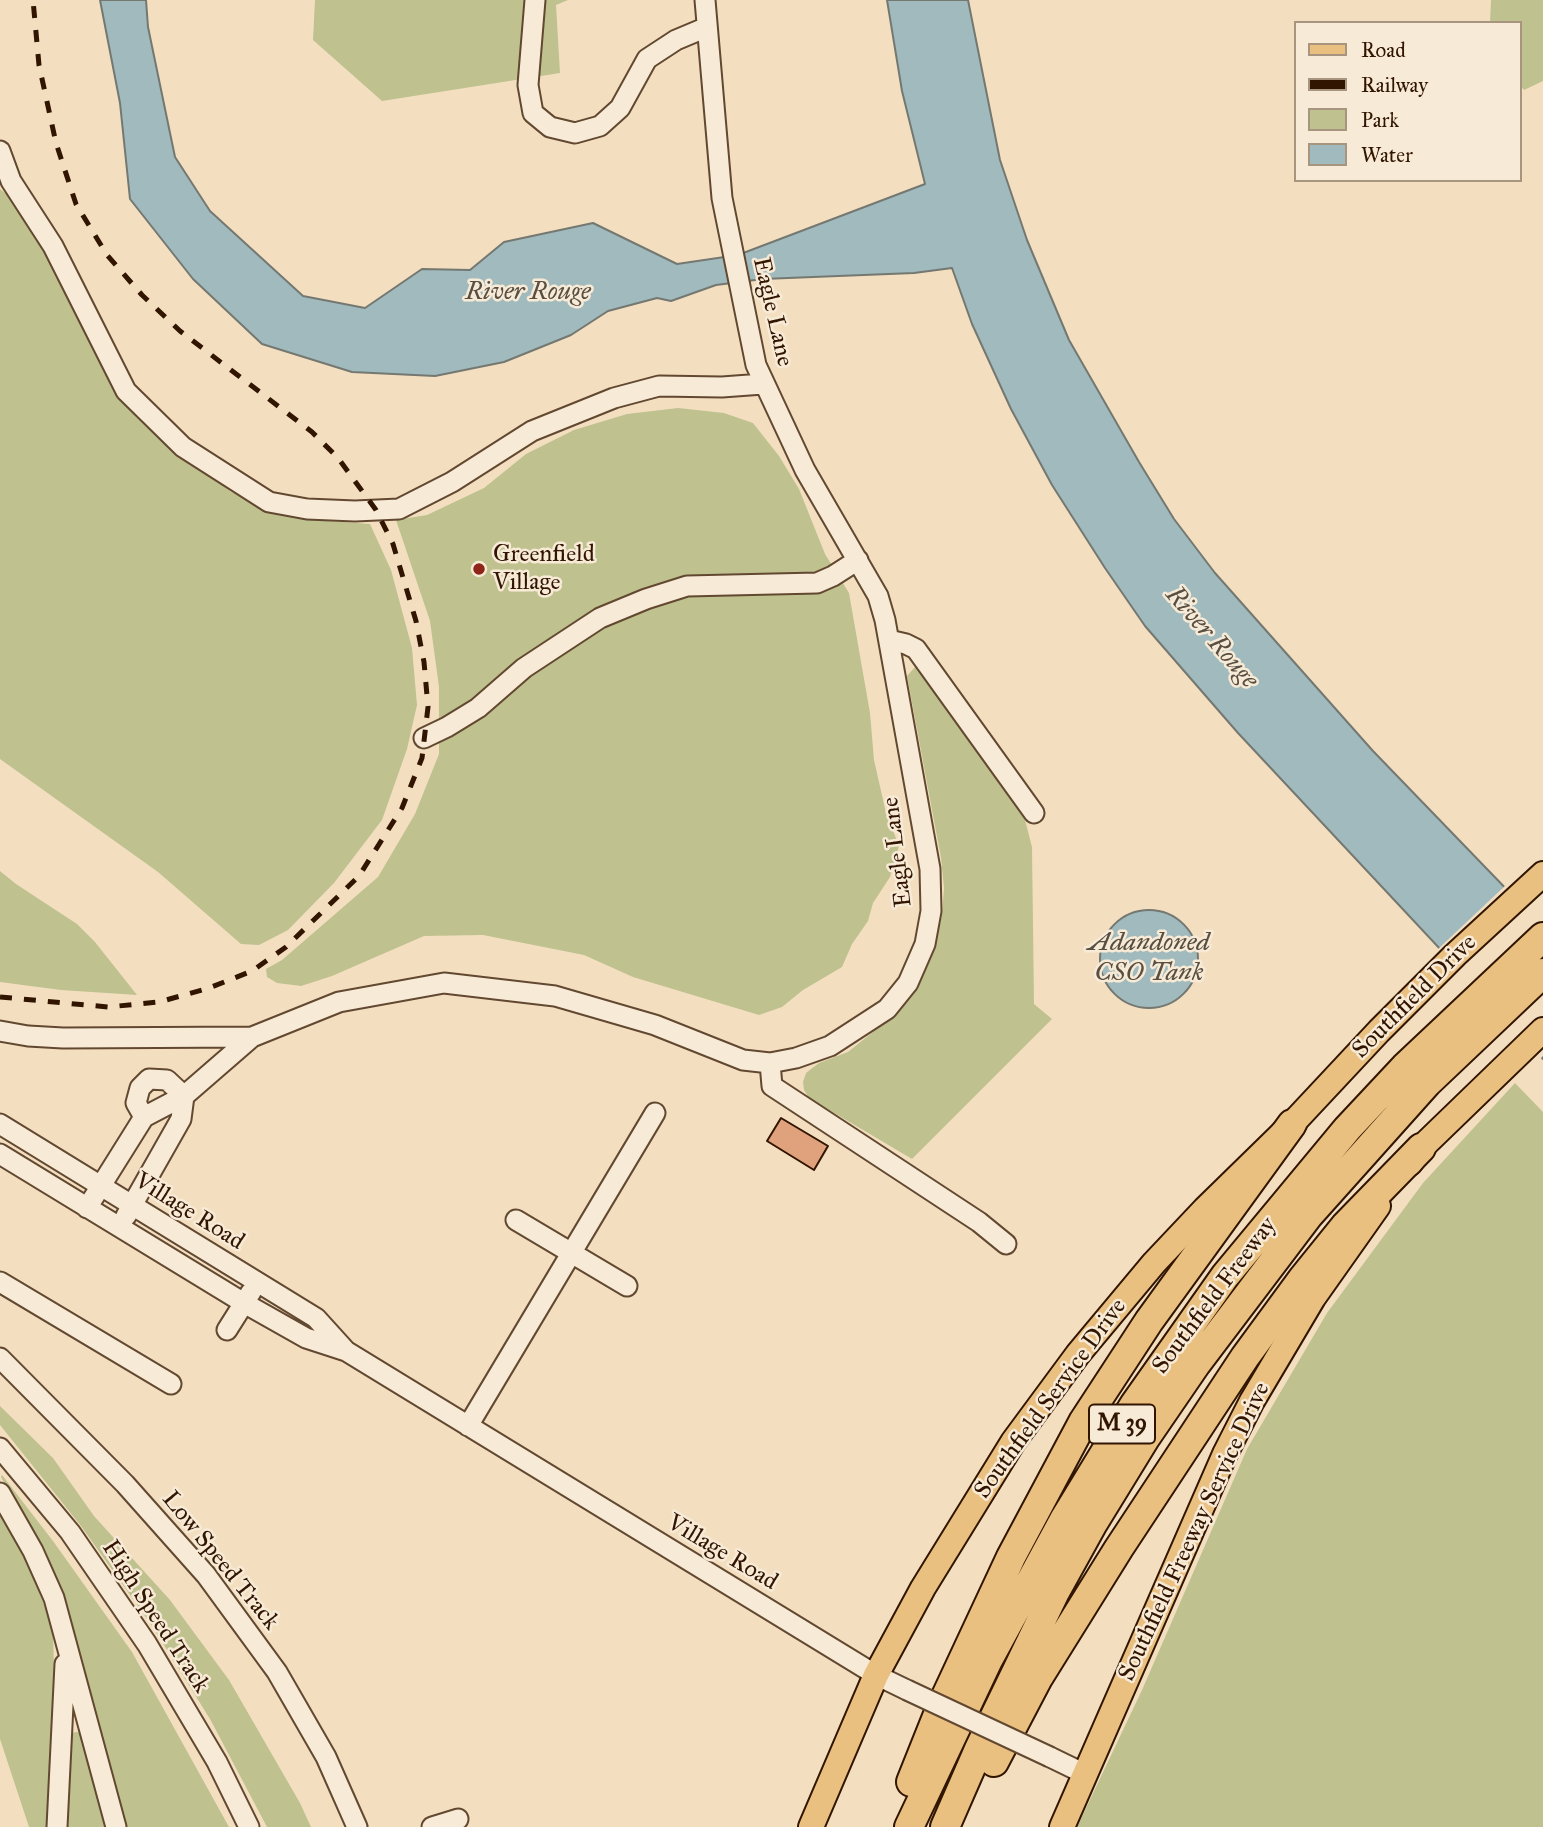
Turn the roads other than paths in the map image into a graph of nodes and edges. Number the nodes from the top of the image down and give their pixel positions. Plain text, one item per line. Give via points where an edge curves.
1 (536, 0) edge
2 (705, 0) edge
3 (707, 27) junction
4 (1, 157) edge
5 (763, 384) junction
6 (858, 559) junction
7 (889, 640) junction
8 (424, 738) dead end
9 (1034, 813) dead end
10 (1543, 874) edge
11 (1543, 937) edge
12 (1543, 973) edge
13 (1543, 1030) edge
14 (0, 1031) edge
15 (252, 1037) junction
16 (770, 1063) junction
17 (1416, 1075) junction
18 (184, 1096) junction
19 (655, 1113) dead end
20 (144, 1117) junction
21 (0, 1124) edge
22 (1292, 1124) junction
23 (1421, 1148) junction
24 (0, 1154) edge
25 (101, 1186) junction
26 (132, 1206) junction
27 (88, 1208) junction
28 (516, 1220) dead end
29 (120, 1227) junction
30 (1006, 1244) dead end
31 (571, 1253) junction
32 (0, 1282) edge
33 (257, 1282) junction
34 (628, 1286) dead end
35 (244, 1303) junction
36 (227, 1331) dead end
37 (346, 1351) junction
38 (0, 1358) edge
39 (171, 1384) dead end
40 (468, 1426) junction
41 (0, 1448) edge
42 (0, 1493) edge
43 (66, 1645) junction
44 (876, 1675) junction
45 (1085, 1774) junction
46 (458, 1819) dead end
47 (57, 1827) edge
48 (116, 1827) edge
49 (248, 1827) edge
50 (357, 1827) edge
51 (432, 1827) edge
52 (811, 1827) edge
53 (893, 1827) edge
54 (909, 1827) edge
55 (945, 1827) edge
56 (961, 1827) edge
57 (1062, 1827) edge

1 - 3 street via 528,85 533,113 550,127 575,133 600,126 620,108 647,59
2 - 3 street, Eagle Lane
3 - 5 street, Eagle Lane via 722,198
4 - 5 street via 53,246 126,391 183,447 269,502 355,512 399,509 452,482 532,430 614,398 659,386
5 - 6 street, Eagle Lane via 805,470
6 - 7 street, Eagle Lane via 878,596
6 - 8 street via 817,583 687,586 646,599 600,618 524,668 478,708
7 - 9 street via 916,649
7 - 16 street, Eagle Lane via 930,869 931,911 925,944 908,983 887,1009 830,1046
10 - 22 main road, Southfield Drive via 1455,955
11 - 17 highway, Southfield Freeway / M 39
12 - 17 highway, Southfield Freeway / M 39
13 - 23 main road, Southfield Freeway Service Drive
14 - 15 street via 75,1038
15 - 16 street, Eagle Lane via 339,1002 444,983 555,996 655,1025 743,1060
15 - 18 street, Eagle Lane
16 - 30 street via 772,1086
17 - 54 highway, Southfield Freeway / M 39 via 1347,1129 1225,1276 1134,1405 1023,1594
17 - 55 highway, Southfield Freeway / M 39 via 1243,1298 1146,1437 1055,1592
18 - 20 street, Eagle Lane
18 - 20 street via 167,1080 149,1079 140,1088 136,1103
18 - 26 street via 181,1119
19 - 31 street
20 - 25 street
21 - 25 street, Village Road
22 - 44 main road, Southfield Service Drive via 1154,1263 1078,1354 981,1490
22 - 53 highway via 1149,1321 1078,1432 959,1670
23 - 45 main road, Southfield Freeway Service Drive via 1313,1298 1252,1401
23 - 56 highway via 1363,1206 1303,1278 1201,1420 1038,1678
24 - 27 street, Village Road
25 - 26 street, Village Road
25 - 27 street
26 - 29 street
26 - 33 street, Village Road
27 - 29 street, Village Road
28 - 31 street
29 - 35 street, Village Road
31 - 34 street
31 - 40 street
32 - 39 street
33 - 35 street
33 - 37 street, Village Road via 316,1318
35 - 36 street
35 - 37 street, Village Road via 306,1338
37 - 40 street, Village Road
38 - 50 street, Low Speed Track via 125,1484 206,1575 276,1672 326,1757
40 - 44 street, Village Road
41 - 49 street, High Speed Track via 70,1532 147,1644 217,1762
42 - 43 street via 49,1587
43 - 47 street
43 - 48 street
44 - 45 street, Village Road, bridge
44 - 52 main road, Southfield Service Drive
45 - 57 main road, Southfield Freeway Service Drive
46 - 51 street

